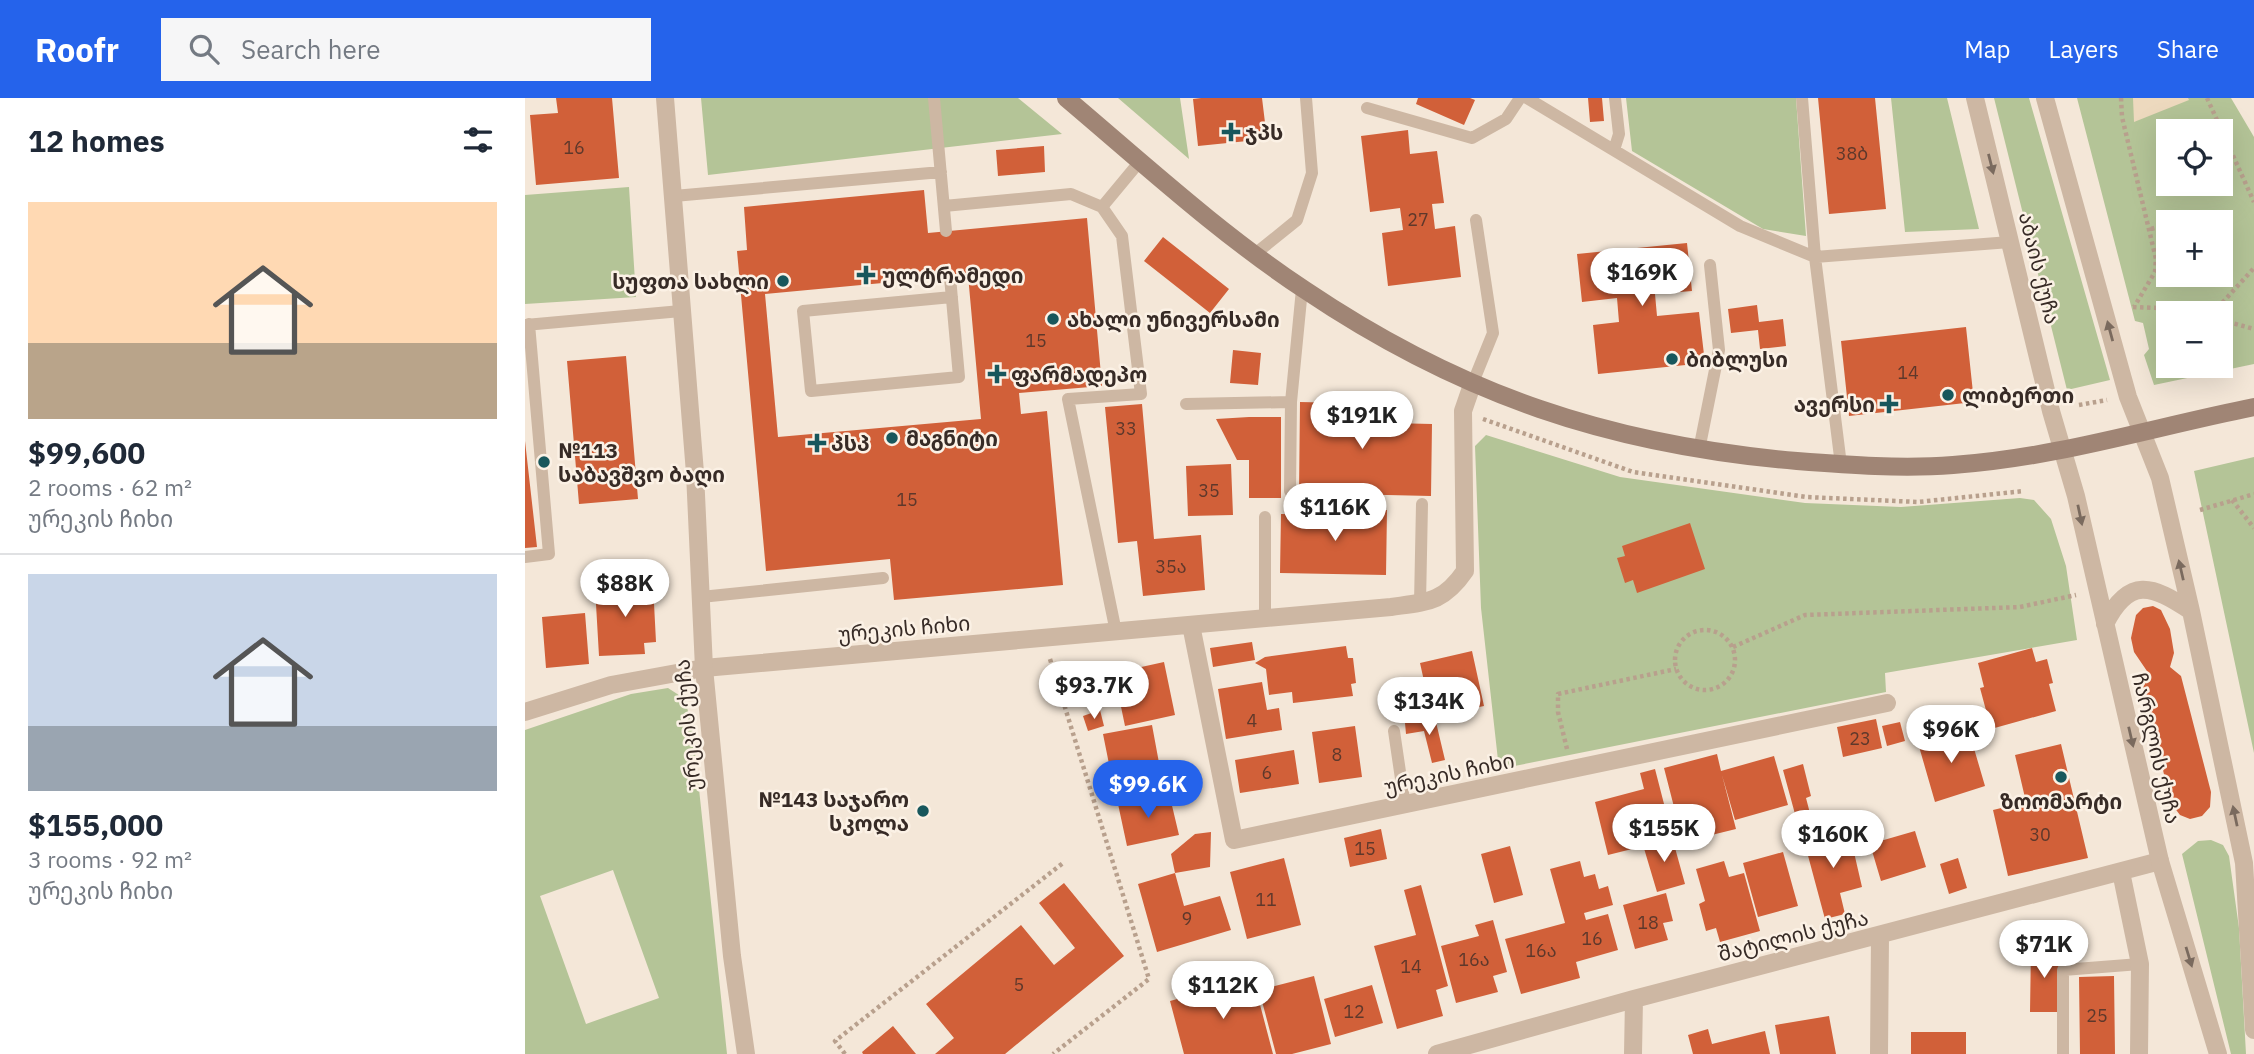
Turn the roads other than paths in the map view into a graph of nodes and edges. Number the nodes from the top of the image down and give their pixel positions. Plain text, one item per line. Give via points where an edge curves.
1 (665, 98) edge
2 (934, 98) edge
3 (1306, 98) edge
4 (1520, 98) edge
5 (1527, 98) edge
6 (1615, 98) edge
7 (1802, 98) edge
8 (2045, 98) edge
9 (1075, 101) edge
10 (1977, 101) edge
11 (1367, 108) dead end
12 (1614, 150) junction
13 (1141, 160) junction
14 (941, 172) junction
15 (674, 196) junction
16 (944, 206) junction
17 (1102, 207) junction
18 (1476, 220) dead end
19 (946, 231) dead end
20 (2010, 242) junction
21 (1255, 254) junction
22 (1815, 257) junction
23 (1710, 265) dead end
24 (950, 277) dead end
25 (1303, 289) junction
26 (952, 297) junction
27 (681, 311) junction
28 (527, 325) edge
29 (528, 345) edge
30 (1472, 385) junction
31 (1291, 402) junction
32 (1186, 404) dead end
33 (2254, 407) edge
34 (2142, 431) junction
35 (2063, 449) junction
36 (1699, 450) junction
37 (1840, 465) junction
38 (1290, 491) dead end
39 (1422, 503) dead end
40 (1265, 517) dead end
41 (525, 557) edge
42 (883, 578) dead end
43 (701, 597) junction
44 (1420, 603) junction
45 (2191, 611) junction
46 (1265, 618) junction
47 (2105, 624) junction
48 (1191, 625) junction
49 (1116, 632) junction
50 (704, 668) junction
51 (1887, 703) dead end
52 (525, 712) edge
53 (1394, 731) dead end
54 (1405, 806) junction
55 (2160, 861) junction
56 (2121, 872) junction
57 (1880, 936) junction
58 (2140, 964) junction
59 (1634, 999) junction
60 (2254, 1030) edge
61 (2217, 1053) edge
62 (746, 1054) edge
63 (1437, 1054) edge
64 (1633, 1054) edge
65 (1879, 1054) edge
66 (2063, 1054) edge
67 (2139, 1054) edge

1 - 15 street, ურეკის ქუჩა
2 - 14 lane
3 - 21 lane via 1312,173 1297,220
4 - 11 lane via 1506,119 1472,138
5 - 12 lane
6 - 12 lane via 1619,134
7 - 22 lane
34 -> 8 street via 2128,397
9 - 13 main road
10 -> 20 street, აბაის ქუჩა
12 - 22 lane via 1740,226
13 - 17 lane
13 - 21 main road
14 - 15 lane
14 - 16 lane
15 - 27 street, ურეკის ქუჩა
16 - 17 lane via 1071,194
16 - 19 lane
17 - 49 lane via 1122,236 1141,394 1068,400
18 - 30 lane via 1493,333
20 - 22 lane
20 - 35 street, აბაის ქუჩა
21 - 25 main road
22 - 37 lane
23 - 36 lane via 1719,350
24 - 26 lane
25 - 30 main road
25 - 31 lane
26 - 26 lane via 959,377 811,391 803,312
27 - 28 lane
27 - 43 street, ურეკის ქუჩა
28 - 29 lane
29 - 41 lane via 549,554
30 - 36 main road via 1571,419
30 - 44 street, ურეკის ჩიხი via 1463,411 1465,571 1452,590
31 - 32 lane
31 - 38 lane
33 - 34 main road
34 - 35 main road
45 -> 34 street via 2161,478
35 - 37 main road via 1951,466
35 -> 47 street, ჩარგლის ქუჩა
36 - 37 main road
39 - 44 lane
40 - 46 lane
42 - 43 lane
43 - 50 street, ურეკის ქუჩა
44 - 46 street, ურეკის ჩიხი
45 - 47 street via 2167,595 2146,589 2124,596
60 -> 45 street via 2244,863
46 - 48 street, ურეკის ჩიხი
47 -> 55 street, ჩარგლის ქუჩა
48 - 49 street, ურეკის ჩიხი
48 - 54 street, ურეკის ჩიხი via 1234,841
49 - 50 street, ურეკის ჩიხი
50 - 52 street, ურეკის ჩიხი via 611,685
50 - 62 street, ურეკის ქუჩა
51 - 54 street, ურეკის ჩიხი
53 - 54 lane
55 - 56 street, შატილის ქუჩა
55 -> 61 street, ჩარგლის ქუჩა
56 - 57 street, შატილის ქუჩა
56 - 58 street
57 - 59 street, შატილის ქუჩა
57 - 65 street
58 - 66 lane via 2063,970
58 - 67 street
59 - 63 street, შატილის ქუჩა
59 - 64 street

